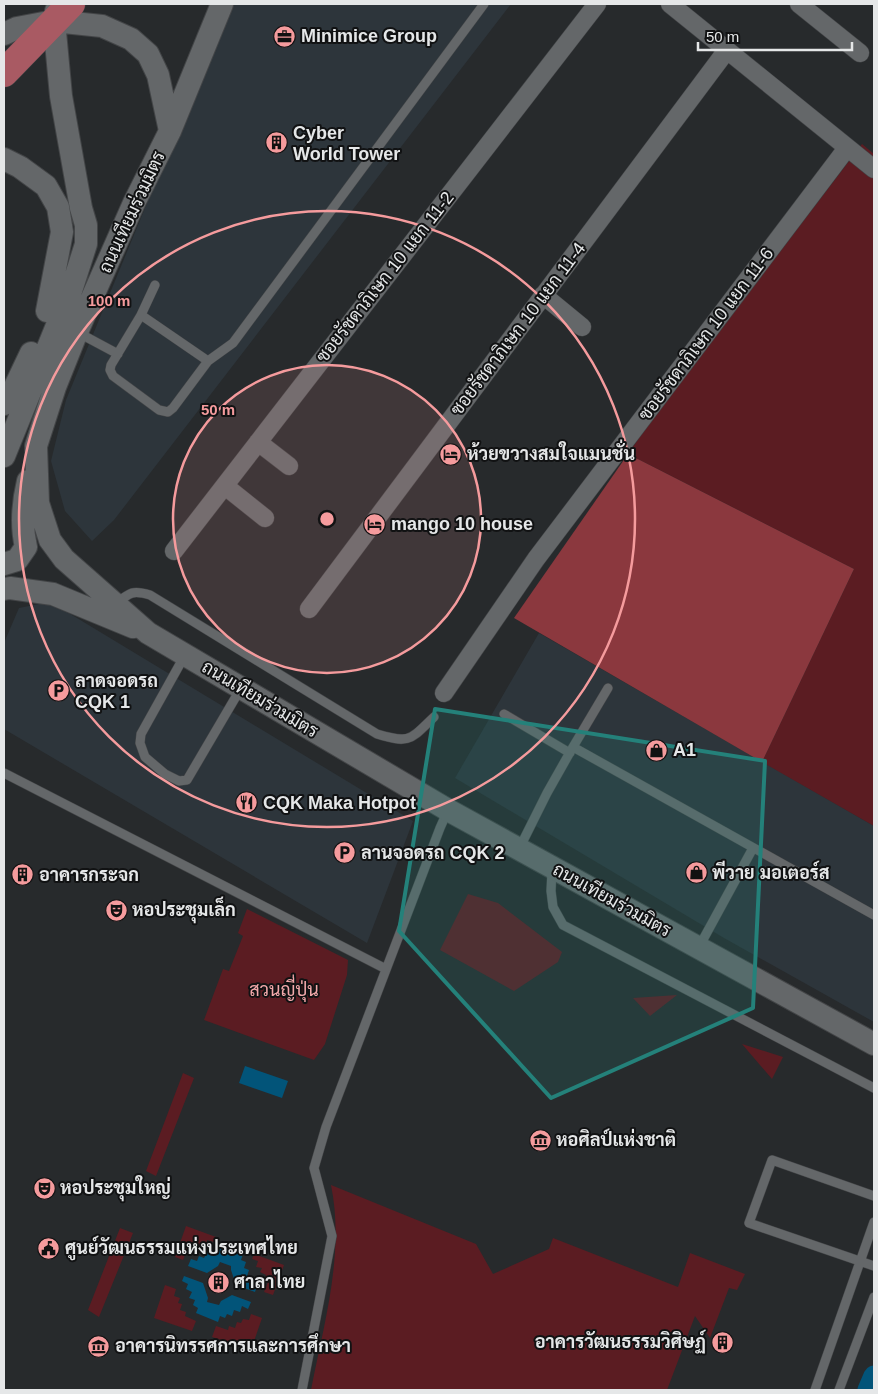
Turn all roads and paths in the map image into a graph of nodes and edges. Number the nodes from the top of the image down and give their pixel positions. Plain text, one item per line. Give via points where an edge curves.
1 (222, 4) edge
2 (484, 4) edge
3 (597, 4) edge
4 (670, 4) edge
5 (799, 4) edge
6 (60, 10) edge
7 (4, 34) edge
8 (727, 50) junction
9 (860, 53) dead end
10 (4, 73) edge
11 (170, 131) junction
12 (847, 148) junction
13 (4, 159) edge
14 (874, 169) edge
15 (81, 208) junction
16 (155, 285) dead end
17 (544, 295) junction
18 (47, 311) junction
19 (141, 315) junction
20 (582, 327) dead end
21 (77, 332) junction
22 (118, 354) junction
23 (208, 361) junction
24 (4, 404) edge
25 (258, 442) junction
26 (36, 446) junction
27 (4, 456) edge
28 (290, 466) dead end
29 (225, 486) junction
30 (265, 518) dead end
31 (174, 551) dead end
32 (4, 564) edge
33 (4, 589) edge
34 (116, 604) junction
35 (309, 609) dead end
36 (148, 633) junction
37 (185, 655) junction
38 (241, 688) junction
39 (608, 688) dead end
40 (444, 693) dead end
41 (504, 714) dead end
42 (434, 717) dead end
43 (572, 750) junction
44 (4, 773) edge
45 (448, 810) junction
46 (752, 848) junction
47 (519, 849) junction
48 (552, 867) junction
49 (874, 915) edge
50 (698, 947) junction
51 (386, 969) junction
52 (874, 1044) edge
53 (874, 1088) edge
54 (874, 1196) edge
55 (874, 1222) edge
56 (860, 1262) junction
57 (874, 1266) edge
58 (874, 1298) edge
59 (302, 1390) edge
60 (815, 1390) edge
61 (838, 1390) edge

1 - 11 street, ถนนเทียมร่วมมิตร
2 - 23 lane via 233,343
3 - 25 street, ซอยรัชดาภิเษก 10 แยก 11-2
4 - 8 street
5 - 9 street
6 - 7 street
6 - 10 main road
6 - 11 street via 131,39 148,54 158,75
6 - 15 street via 61,96
8 - 12 street
8 - 17 street, ซอยรัชดาภิเษก 10 แยก 11-4
11 - 21 street, ถนนเทียมร่วมมิตร
12 - 14 street
12 - 40 street, ซอยรัชดาภิเษก 10 แยก 11-6 via 536,559
13 - 18 street via 46,186 58,207 62,232
15 - 18 street
15 - 27 street via 86,225 86,244 57,326
16 - 19 lane
17 - 20 street
17 - 35 street, ซอยรัชดาภิเษก 10 แยก 11-4
18 - 24 street via 27,363
19 - 22 lane
19 - 23 lane
21 - 22 lane
21 - 26 street, ถนนเทียมร่วมมิตร
22 - 23 lane via 111,365 113,376 159,410 168,412
25 - 28 street
25 - 29 street, ซอยรัชดาภิเษก 10 แยก 11-2
26 - 32 street via 24,498 26,547 17,560
26 - 34 street, ถนนเทียมร่วมมิตร via 38,503 50,540 64,558
29 - 30 street
29 - 31 street, ซอยรัชดาภิเษก 10 แยก 11-2
33 - 36 street via 53,594
34 - 36 street, ถนนเทียมร่วมมิตร
34 - 42 lane via 136,591 150,595 377,734 406,740
36 - 37 street, ถนนเทียมร่วมมิตร
37 - 38 street, ถนนเทียมร่วมมิตร
37 - 38 lane via 141,734 140,743 145,757 165,774 179,781 187,780
38 - 45 street, ถนนเทียมร่วมมิตร
39 - 43 lane
41 - 43 lane
43 - 46 lane
43 - 47 lane
44 - 51 lane
45 - 47 street, ถนนเทียมร่วมมิตร
45 - 51 lane
46 - 49 lane
46 - 50 lane
47 - 48 street, ถนนเทียมร่วมมิตร
48 - 50 street, ถนนเทียมร่วมมิตร
48 - 53 lane via 550,891 553,907 563,925
50 - 52 street, ถนนเทียมร่วมมิตร
51 - 59 lane via 326,1127 314,1168 332,1236
54 - 56 lane via 772,1160 749,1223
55 - 56 lane
56 - 57 lane
56 - 60 lane
58 - 61 lane

